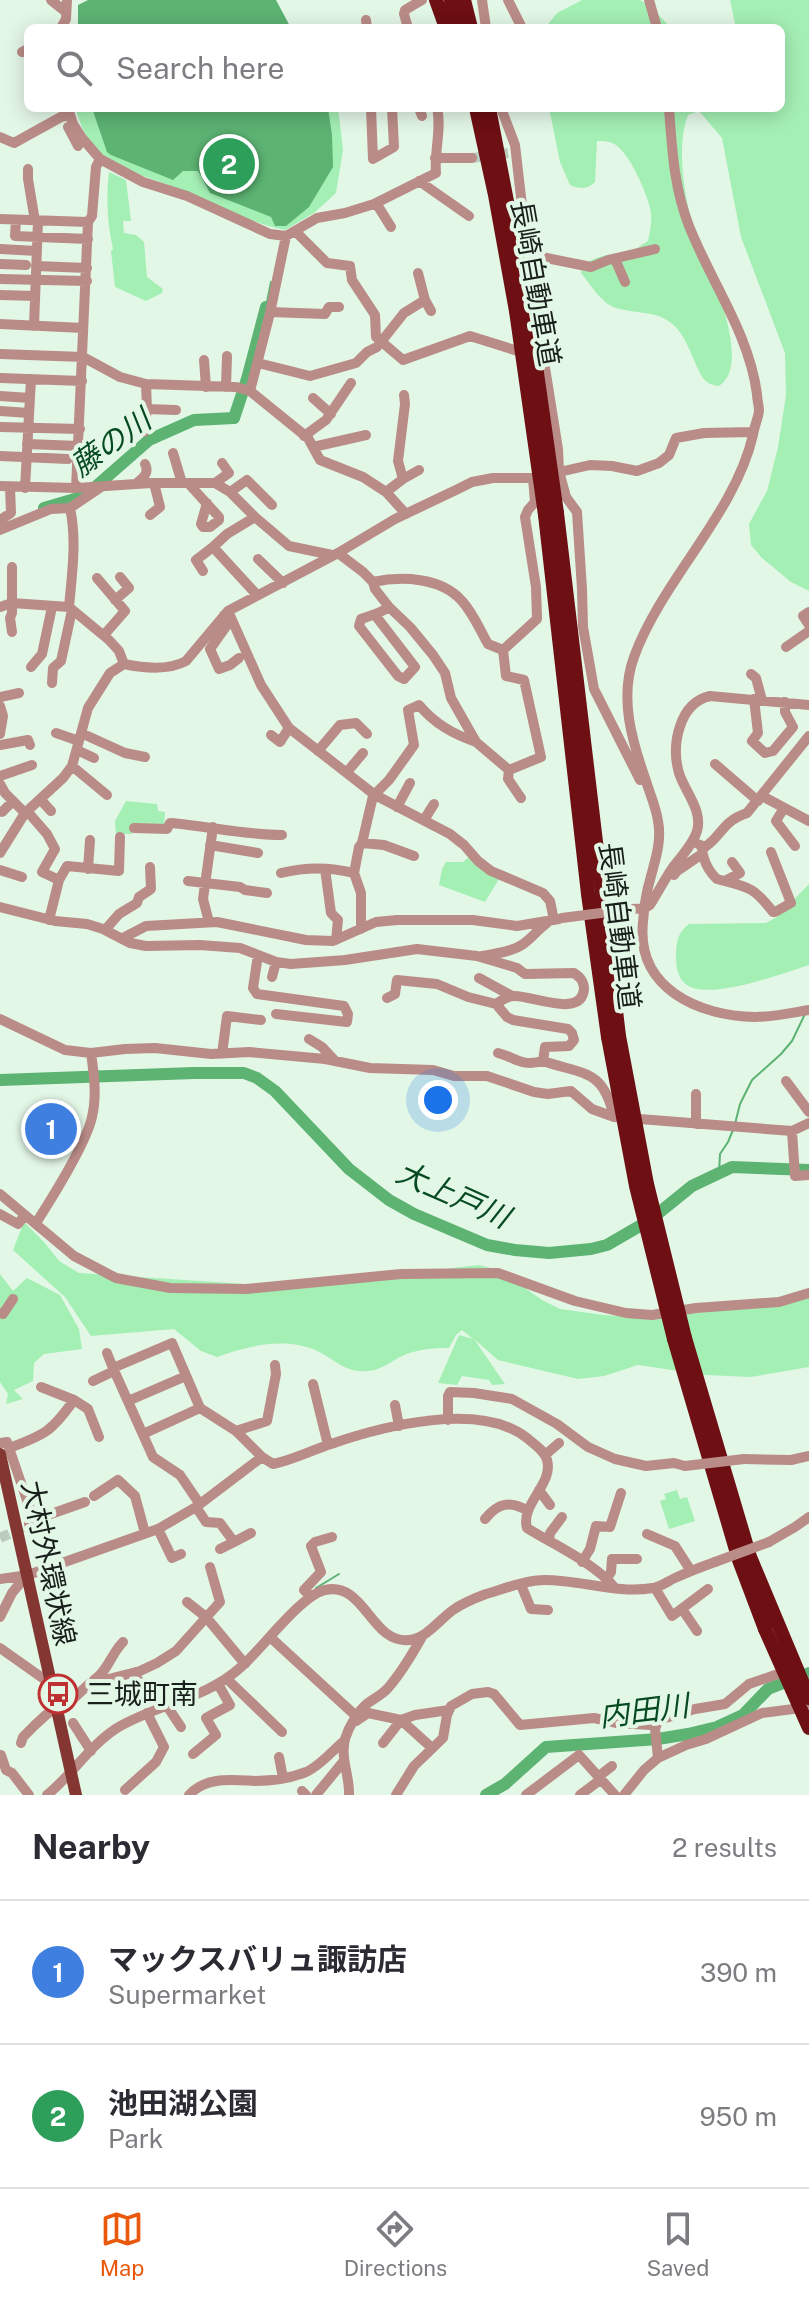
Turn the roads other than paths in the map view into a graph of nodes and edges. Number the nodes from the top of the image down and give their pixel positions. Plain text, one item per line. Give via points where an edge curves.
1 (51, 0) edge
2 (422, 0) edge
3 (436, 0) edge
4 (451, 0) edge
5 (464, 0) edge
6 (482, 0) edge
7 (508, 0) edge
8 (649, 0) edge
9 (66, 6) edge
10 (407, 24) edge
11 (445, 24) edge
12 (457, 24) edge
13 (470, 24) edge
14 (485, 24) edge
15 (520, 24) edge
16 (656, 24) edge
17 (371, 112) edge
18 (392, 112) edge
19 (438, 112) edge
20 (470, 112) edge
21 (477, 112) edge
22 (490, 112) edge
23 (502, 112) edge
24 (669, 112) edge
25 (67, 113) edge
26 (0, 137) edge
27 (78, 146) dead end
28 (435, 158) junction
29 (472, 158) tunnel mouth
30 (100, 159) junction
31 (28, 169) dead end
32 (419, 181) junction
33 (376, 203) junction
34 (469, 216) dead end
35 (0, 219) edge
36 (16, 220) junction
37 (37, 221) junction
38 (88, 222) junction
39 (391, 227) dead end
40 (286, 234) junction
41 (38, 237) junction
42 (88, 239) junction
43 (0, 249) edge
44 (655, 249) dead end
45 (37, 251) junction
46 (532, 255) junction
47 (615, 259) junction
48 (508, 263) junction
49 (0, 264) edge
50 (31, 266) junction
51 (87, 268) junction
52 (418, 273) dead end
53 (0, 279) edge
54 (36, 280) junction
55 (87, 281) junction
56 (625, 282) dead end
57 (0, 295) edge
58 (35, 296) junction
59 (425, 300) junction
60 (339, 307) dead end
61 (431, 311) dead end
62 (522, 311) junction
63 (270, 312) junction
64 (0, 324) edge
65 (34, 326) junction
66 (83, 328) junction
67 (382, 341) junction
68 (0, 354) edge
69 (227, 356) dead end
70 (83, 357) junction
71 (204, 360) dead end
72 (545, 361) junction
73 (258, 363) junction
74 (0, 378) edge
75 (31, 379) junction
76 (82, 381) junction
77 (351, 383) dead end
78 (146, 384) junction
79 (206, 387) junction
80 (231, 387) junction
81 (249, 391) junction
82 (404, 395) dead end
83 (0, 396) edge
84 (30, 398) junction
85 (313, 398) dead end
86 (147, 409) junction
87 (176, 410) dead end
88 (0, 411) edge
89 (29, 413) junction
90 (331, 414) junction
91 (0, 427) edge
92 (28, 428) junction
93 (80, 429) junction
94 (144, 432) dead end
95 (753, 432) junction
96 (366, 435) dead end
97 (304, 436) junction
98 (27, 444) junction
99 (79, 446) junction
100 (313, 447) junction
101 (173, 453) dead end
102 (0, 456) edge
103 (26, 457) junction
104 (68, 459) dead end
105 (222, 463) dead end
106 (145, 464) dead end
107 (419, 470) dead end
108 (559, 471) junction
109 (533, 478) junction
110 (403, 479) junction
111 (154, 483) junction
112 (185, 483) junction
113 (215, 483) junction
114 (136, 484) junction
115 (5, 487) edge
116 (25, 488) junction
117 (91, 488) junction
118 (230, 492) junction
119 (386, 492) junction
120 (207, 503) dead end
121 (272, 505) dead end
122 (70, 508) junction
123 (406, 514) junction
124 (150, 515) dead end
125 (255, 517) junction
126 (0, 520) edge
127 (0, 530) edge
128 (213, 547) junction
129 (335, 554) junction
130 (258, 559) dead end
131 (12, 567) dead end
132 (203, 571) dead end
133 (120, 577) dead end
134 (97, 578) dead end
135 (373, 582) junction
136 (283, 583) junction
137 (257, 595) junction
138 (115, 600) junction
139 (12, 603) junction
140 (808, 606) edge
141 (0, 607) edge
142 (52, 607) junction
143 (389, 607) junction
144 (70, 609) junction
145 (226, 613) junction
146 (375, 615) junction
147 (809, 628) edge
148 (12, 632) dead end
149 (104, 635) junction
150 (786, 647) dead end
151 (503, 650) junction
152 (239, 658) dead end
153 (124, 664) junction
154 (31, 667) dead end
155 (751, 674) dead end
156 (52, 683) dead end
157 (19, 693) dead end
158 (0, 697) edge
159 (758, 700) junction
160 (785, 702) junction
161 (809, 705) edge
162 (0, 706) edge
163 (289, 728) junction
164 (56, 733) dead end
165 (0, 734) edge
166 (367, 734) dead end
167 (271, 735) dead end
168 (809, 736) edge
169 (79, 741) junction
170 (476, 742) junction
171 (0, 745) edge
172 (30, 745) dead end
173 (318, 751) junction
174 (363, 753) dead end
175 (145, 757) dead end
176 (94, 758) dead end
177 (715, 764) dead end
178 (32, 765) dead end
179 (72, 766) junction
180 (509, 770) junction
181 (347, 772) junction
182 (0, 776) edge
183 (646, 782) junction
184 (410, 783) dead end
185 (0, 784) edge
186 (107, 795) dead end
187 (375, 795) junction
188 (521, 798) dead end
189 (760, 798) junction
190 (40, 799) junction
191 (13, 801) junction
192 (434, 804) dead end
193 (397, 807) junction
194 (784, 808) junction
195 (194, 810) dead end
196 (51, 811) dead end
197 (2, 812) dead end
198 (26, 812) junction
199 (424, 820) junction
200 (809, 821) edge
201 (193, 825) junction
202 (213, 827) junction
203 (134, 828) dead end
204 (282, 835) dead end
205 (120, 837) dead end
206 (90, 840) dead end
207 (362, 843) junction
208 (210, 845) junction
209 (795, 846) dead end
210 (699, 847) junction
211 (771, 852) dead end
212 (0, 853) edge
213 (258, 853) dead end
214 (414, 856) dead end
215 (732, 862) dead end
216 (150, 867) dead end
217 (88, 869) junction
218 (325, 869) junction
219 (0, 870) edge
220 (281, 873) dead end
221 (354, 873) junction
222 (22, 877) dead end
223 (59, 880) junction
224 (188, 881) dead end
225 (725, 881) junction
226 (205, 882) junction
227 (267, 893) dead end
228 (0, 907) edge
229 (645, 908) junction
230 (49, 920) junction
231 (555, 920) junction
232 (209, 922) junction
233 (361, 929) junction
234 (105, 930) junction
235 (123, 938) junction
236 (334, 940) junction
237 (258, 955) junction
238 (477, 956) junction
239 (332, 961) junction
240 (276, 962) junction
241 (272, 977) dead end
242 (479, 978) dead end
243 (512, 996) junction
244 (277, 997) junction
245 (387, 998) dead end
246 (496, 1004) junction
247 (809, 1010) edge
248 (276, 1014) junction
249 (0, 1019) edge
250 (309, 1039) dead end
251 (91, 1053) junction
252 (498, 1053) dead end
253 (222, 1054) junction
254 (335, 1061) junction
255 (543, 1061) junction
256 (786, 1081) dead end
257 (696, 1094) dead end
258 (804, 1096) edge
259 (809, 1112) edge
260 (614, 1117) junction
261 (809, 1123) edge
262 (696, 1124) junction
263 (792, 1131) junction
264 (809, 1175) edge
265 (0, 1194) edge
266 (0, 1214) edge
267 (25, 1215) junction
268 (36, 1223) junction
269 (809, 1293) edge
270 (13, 1299) dead end
271 (0, 1313) edge
272 (107, 1353) dead end
273 (275, 1365) dead end
274 (114, 1370) junction
275 (186, 1376) junction
276 (93, 1381) dead end
277 (313, 1384) dead end
278 (41, 1387) dead end
279 (74, 1400) junction
280 (128, 1401) junction
281 (395, 1405) dead end
282 (200, 1408) junction
283 (448, 1420) junction
284 (399, 1426) junction
285 (236, 1431) junction
286 (143, 1434) junction
287 (99, 1437) dead end
288 (559, 1443) dead end
289 (328, 1445) junction
290 (3, 1448) edge
291 (545, 1455) junction
292 (809, 1456) edge
293 (262, 1457) junction
294 (539, 1490) junction
295 (621, 1493) dead end
296 (198, 1505) junction
297 (550, 1505) dead end
298 (528, 1511) junction
299 (562, 1517) dead end
300 (809, 1517) edge
301 (485, 1519) dead end
302 (158, 1529) junction
303 (145, 1533) junction
304 (251, 1533) dead end
305 (647, 1534) dead end
306 (332, 1537) dead end
307 (549, 1541) junction
308 (234, 1542) junction
309 (220, 1549) dead end
310 (181, 1554) dead end
311 (637, 1559) dead end
312 (582, 1562) junction
313 (210, 1567) dead end
314 (691, 1571) junction
315 (28, 1575) junction
316 (607, 1578) junction
317 (0, 1579) edge
318 (521, 1585) junction
319 (615, 1588) junction
320 (655, 1588) junction
321 (708, 1589) dead end
322 (309, 1595) junction
323 (187, 1602) dead end
324 (682, 1609) junction
325 (548, 1610) dead end
326 (0, 1617) edge
327 (206, 1617) junction
328 (771, 1627) junction
329 (697, 1631) dead end
330 (423, 1635) junction
331 (270, 1637) junction
332 (123, 1642) dead end
333 (0, 1648) edge
334 (243, 1662) junction
335 (132, 1673) junction
336 (778, 1674) dead end
337 (222, 1682) junction
338 (51, 1684) junction
339 (89, 1684) junction
340 (809, 1698) edge
341 (163, 1705) junction
342 (809, 1707) edge
343 (56, 1708) junction
344 (449, 1710) junction
345 (147, 1713) junction
346 (632, 1717) dead end
347 (355, 1719) junction
348 (401, 1720) junction
349 (73, 1723) dead end
350 (181, 1727) dead end
351 (656, 1728) junction
352 (809, 1728) edge
353 (282, 1732) dead end
354 (345, 1740) junction
355 (21, 1743) dead end
356 (383, 1743) dead end
357 (432, 1748) junction
358 (91, 1750) junction
359 (657, 1752) junction
360 (193, 1754) dead end
361 (1, 1755) edge
362 (279, 1757) dead end
363 (343, 1762) junction
364 (612, 1766) dead end
365 (70, 1771) junction
366 (283, 1778) junction
367 (599, 1778) junction
368 (221, 1781) junction
369 (125, 1790) dead end
370 (29, 1795) edge
371 (47, 1795) edge
372 (76, 1795) edge
373 (189, 1795) edge
374 (224, 1795) edge
375 (316, 1795) edge
376 (349, 1795) edge
377 (396, 1795) edge
378 (526, 1795) edge
379 (580, 1795) edge
380 (615, 1795) edge
381 (624, 1795) edge

1 - 9 street
2 - 10 street via 405,10
3 - 11 highway
4 - 12 highway
5 - 13 highway
6 - 14 street
7 - 15 street
8 - 16 street
17 - 18 street via 373,159 394,147
19 - 28 street
20 - 48 highway
21 - 48 highway, 長崎自動車道
22 - 62 highway, 長崎自動車道
23 - 46 street
24 - 95 street via 677,186 688,223 755,379 759,411
25 - 26 street via 14,143
25 - 27 street
25 - 30 street
28 - 29 street
28 - 32 street via 436,173
30 - 38 street
30 - 40 street via 270,234
31 - 37 street
32 - 33 street
32 - 34 street
33 - 39 street
33 - 40 street via 317,218
35 - 36 street
36 - 37 street
36 - 41 street via 15,236
37 - 38 street
37 - 41 street
38 - 42 street
40 - 63 street
40 - 67 street via 327,263 350,266
41 - 42 street
41 - 45 street
42 - 51 street
43 - 45 street
44 - 47 street
45 - 50 street
46 - 47 street via 591,267
46 - 72 street via 534,284 546,316 539,330
47 - 56 street
48 - 62 highway, 長崎自動車道
49 - 50 street
50 - 51 street
50 - 54 street
51 - 55 street
52 - 59 street
53 - 54 street
54 - 55 street
54 - 58 street
55 - 66 street
57 - 58 street
58 - 65 street
59 - 61 street
59 - 67 street via 404,313
60 - 63 street via 329,307 325,314
62 - 328 highway, 長崎自動車道, bridge via 613,1036 680,1338
63 - 73 street
64 - 65 street
65 - 66 street
66 - 70 street
67 - 72 street via 403,360 470,336
67 - 73 street via 356,363 315,376
68 - 70 street
69 - 80 street
70 - 76 street
70 - 78 street
71 - 79 street
72 - 108 street
73 - 81 street
74 - 75 street
75 - 76 street
75 - 84 street
76 - 93 street
77 - 90 street
78 - 79 street
78 - 86 street
79 - 80 street
80 - 81 street
81 - 97 street
82 - 110 street via 398,461
83 - 84 street
84 - 89 street
85 - 90 street
86 - 87 street
86 - 94 street
88 - 89 street
89 - 92 street
90 - 97 street
91 - 92 street
92 - 93 street
92 - 98 street
93 - 99 street
95 - 108 street via 676,438 669,455 637,471 590,465
95 - 183 street via 736,482 645,631 633,660 628,721
96 - 100 street
97 - 100 street
98 - 99 street
98 - 103 street
99 - 117 street
100 - 119 street via 320,460
101 - 112 street
102 - 103 street
103 - 104 street
103 - 116 street
105 - 113 street via 229,473
106 - 114 street via 146,474
107 - 110 street
108 - 109 street
108 - 183 street via 566,497 577,512 583,627 594,689 640,780
109 - 123 street via 472,482
109 - 151 street via 535,502 525,517 537,619
110 - 119 street
111 - 112 street
111 - 114 street
111 - 124 street via 160,507
112 - 113 street
112 - 120 street
113 - 118 street
114 - 117 street
115 - 116 street
115 - 126 street via 11,513
116 - 117 street
117 - 122 street
118 - 121 street via 247,480
118 - 125 street
119 - 123 street
122 - 127 street via 51,509
122 - 144 street
123 - 129 street
125 - 128 street
125 - 129 street via 289,546
128 - 132 street via 196,560
128 - 137 street
129 - 135 street
129 - 136 street
130 - 136 street
131 - 139 street
133 - 138 street via 129,588
134 - 138 street
135 - 143 street
135 - 151 street via 409,577 453,593 488,644
136 - 137 street
137 - 145 street
138 - 149 street via 125,611
139 - 141 street
139 - 142 street
139 - 148 street
140 - 147 street via 803,616
142 - 144 street
142 - 154 street via 42,654
143 - 146 street
143 - 170 street via 445,673 451,698
144 - 149 street
144 - 156 street
145 - 152 street via 227,625 210,649 219,669
145 - 153 street via 179,665
145 - 163 street
146 - 146 street via 361,619 359,626 404,679 415,667
147 - 150 street
149 - 153 street
151 - 180 street via 506,676 524,680 541,757
153 - 169 street via 100,686
155 - 159 street
157 - 158 street
159 - 160 street
159 - 160 street via 758,733 752,741 765,753 793,727
159 - 210 street via 700,698 684,715 676,760 696,809
160 - 161 street
162 - 165 street
163 - 167 street via 280,742
163 - 173 street
164 - 169 street
166 - 173 street via 356,723 340,725
168 - 189 street
169 - 175 street
169 - 176 street
169 - 179 street
170 - 180 street
170 - 187 street via 434,721 419,705 412,707 407,713 414,745
171 - 172 street via 28,740
173 - 181 street
174 - 181 street
177 - 189 street
178 - 182 street
179 - 186 street
179 - 190 street
180 - 188 street via 508,779
181 - 187 street
183 - 229 street via 659,839
184 - 193 street
185 - 191 street
187 - 193 street
187 - 207 street
189 - 194 street
189 - 210 street via 711,843
190 - 196 street
190 - 198 street
191 - 197 street
191 - 198 street
192 - 199 street
193 - 199 street
194 - 200 street
194 - 209 street via 776,821
195 - 201 street
198 - 212 street
198 - 223 street via 55,849 42,872
199 - 231 street via 457,839 491,871 543,893
201 - 202 street
201 - 203 street
202 - 204 street
202 - 208 street
205 - 217 street via 119,871
206 - 217 street
207 - 214 street
207 - 221 street
208 - 213 street
208 - 226 street
210 - 225 street via 713,876
210 - 229 street
211 - 225 street via 791,903 773,912 751,888
215 - 225 street via 740,873
216 - 234 street via 151,889
217 - 223 street via 67,866
218 - 220 street
218 - 221 street
218 - 236 street via 331,913 338,920
219 - 222 street
221 - 233 street via 361,893
223 - 230 street
224 - 226 street
226 - 227 street
226 - 232 street
228 - 230 street
229 - 231 street, bridge
229 - 247 street via 645,958 657,978 680,997 698,1007 736,1015
230 - 234 street
231 - 233 street via 517,926 397,920
231 - 238 street via 513,949
232 - 235 street via 146,926
232 - 236 street
233 - 236 street
234 - 235 street
235 - 237 street via 146,946 240,948
236 - 239 street
237 - 240 street
237 - 244 street via 253,988 257,994
238 - 239 street via 417,949
238 - 243 street via 525,974 574,973 583,982 576,1003
239 - 240 street
240 - 241 street
242 - 243 street
243 - 246 street
244 - 248 street
244 - 248 street via 344,1006 348,1014 347,1022
245 - 246 street via 395,994 397,980 437,984
246 - 255 street via 513,1020 572,1033 569,1046 545,1047
248 - 253 street via 254,1015 253,1021 227,1016
249 - 251 street via 65,1050
250 - 254 street
251 - 253 street via 155,1048
251 - 268 street via 92,1118
252 - 255 street via 523,1063
253 - 254 street
254 - 260 street via 487,1076 548,1094 571,1091 592,1109
255 - 260 street via 596,1080
256 - 258 street
257 - 262 street
258 - 259 street
260 - 262 street
261 - 263 street
262 - 263 street
263 - 264 street via 795,1176
265 - 267 street
266 - 267 street via 18,1224
267 - 268 street
268 - 269 street via 74,1256 116,1278 170,1288 246,1289 401,1274 498,1273 575,1301 652,1315 779,1302
270 - 271 street
272 - 274 street
273 - 285 street via 278,1387 267,1421
274 - 275 street via 172,1343
274 - 276 street
274 - 280 street
275 - 280 street
275 - 282 street
277 - 289 street
278 - 279 street
279 - 287 street via 88,1409
279 - 290 street via 56,1425 35,1439
280 - 286 street
281 - 284 street
282 - 285 street
282 - 286 street
283 - 284 street
283 - 291 street via 511,1427
283 - 292 street, bridge via 450,1392 512,1399 602,1455 646,1466
284 - 289 street
285 - 293 street
286 - 296 street via 153,1457 180,1475
288 - 291 street
289 - 293 street via 273,1464
290 - 303 street via 33,1518 30,1523 89,1499 118,1480 135,1496
290 - 315 main road, 大村外環状線
291 - 294 street via 547,1473
293 - 296 street
294 - 297 street
294 - 298 street
295 - 312 street via 610,1527 593,1527
296 - 302 street
296 - 308 street via 206,1522 220,1523
298 - 301 street via 504,1504
298 - 307 street via 527,1528
299 - 307 street
300 - 314 street, bridge via 769,1542
302 - 303 street
302 - 310 street via 172,1558
303 - 315 street
304 - 308 street
305 - 314 street via 675,1546
306 - 322 street via 311,1546 321,1572
307 - 312 street
308 - 309 street
311 - 316 street via 612,1559
312 - 316 street
313 - 327 street via 220,1602
314 - 320 street
315 - 317 street
315 - 326 street
315 - 338 main road, 大村外環状線
316 - 319 street
318 - 319 street via 544,1580
318 - 325 street via 531,1609
318 - 330 street via 463,1604
319 - 320 street
320 - 324 street via 672,1616
321 - 324 street
322 - 330 street via 341,1590 384,1631 409,1640
322 - 331 street
323 - 327 street
324 - 329 street
327 - 334 street
327 - 335 street via 176,1651
328 - 340 highway, 長崎自動車道
328 - 352 highway, 長崎自動車道, bridge
330 - 347 street via 387,1690
331 - 334 street
331 - 347 street
332 - 339 street via 103,1674
333 - 338 street
334 - 337 street
335 - 339 street
335 - 341 street
336 - 351 street via 749,1684 725,1704 659,1720
337 - 341 street
337 - 353 street
337 - 360 street via 230,1705 206,1718 216,1735
338 - 343 main road, 大村外環状線
339 - 343 street
341 - 345 street
341 - 350 street
342 - 359 street via 762,1713 706,1739
343 - 355 street
343 - 365 main road, 大村外環状線
344 - 348 street
344 - 351 street via 462,1698 488,1692 520,1725 594,1718
344 - 357 street via 443,1738
345 - 358 street via 116,1728
345 - 369 street via 164,1747 156,1762
346 - 351 street via 651,1719
347 - 348 street via 373,1712
347 - 354 street
348 - 356 street
348 - 357 street
349 - 358 street
351 - 359 street
354 - 363 street
354 - 366 street via 313,1768
357 - 377 street
358 - 365 street
359 - 381 street
361 - 370 street via 6,1770
362 - 366 street
363 - 375 street
363 - 376 street
364 - 367 street
365 - 371 street
365 - 372 main road, 大村外環状線
366 - 368 street
367 - 378 street via 579,1755
367 - 379 street
367 - 380 street
368 - 373 street
368 - 374 street

